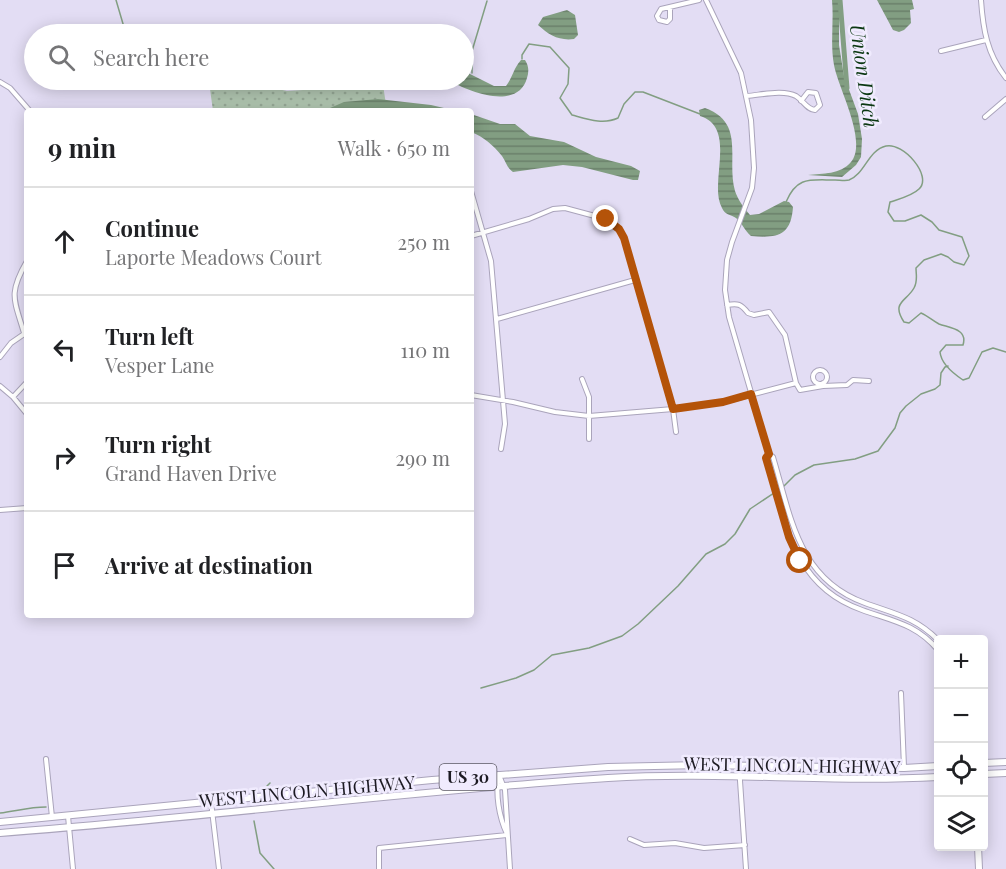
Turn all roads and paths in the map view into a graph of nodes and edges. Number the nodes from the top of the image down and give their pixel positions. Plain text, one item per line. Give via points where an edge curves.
1 (699, 0) edge
2 (706, 0) edge
3 (981, 0) edge
4 (670, 7) junction
5 (986, 40) junction
6 (941, 51) dead end
7 (1006, 78) edge
8 (0, 82) edge
9 (747, 96) junction
10 (1006, 99) edge
11 (801, 101) junction
12 (27, 108) edge
13 (985, 117) dead end
14 (474, 200) edge
15 (484, 232) junction
16 (474, 235) edge
17 (24, 266) edge
18 (635, 280) junction
19 (727, 305) junction
20 (497, 319) junction
21 (24, 327) edge
22 (24, 334) edge
23 (0, 357) edge
24 (582, 379) dead end
25 (869, 381) dead end
26 (796, 383) junction
27 (24, 385) edge
28 (0, 387) edge
29 (751, 394) junction
30 (474, 395) edge
31 (13, 397) junction
32 (504, 400) junction
33 (673, 409) junction
34 (24, 410) edge
35 (589, 416) junction
36 (676, 432) dead end
37 (588, 439) dead end
38 (501, 449) dead end
39 (769, 454) junction
40 (24, 508) edge
41 (0, 510) edge
42 (934, 636) edge
43 (934, 645) edge
44 (901, 693) dead end
45 (46, 759) dead end
46 (1006, 762) edge
47 (988, 763) edge
48 (739, 766) junction
49 (934, 766) edge
50 (904, 768) junction
51 (1006, 773) edge
52 (499, 774) junction
53 (988, 774) edge
54 (740, 777) junction
55 (934, 777) edge
56 (500, 786) junction
57 (212, 802) junction
58 (213, 813) junction
59 (68, 815) junction
60 (52, 817) junction
61 (0, 822) edge
62 (69, 826) junction
63 (0, 833) edge
64 (507, 835) junction
65 (630, 839) dead end
66 (745, 845) junction
67 (978, 851) edge
68 (73, 869) edge
69 (219, 869) edge
70 (380, 869) edge
71 (510, 869) edge
72 (746, 869) edge
73 (979, 869) edge

1 - 4 street
2 - 9 street via 741,72
3 - 5 street
4 - 4 street via 658,12 662,23 670,19
5 - 6 street
5 - 7 street
8 - 12 street
9 - 11 street via 788,93
9 - 19 street via 754,168 750,196 727,260
10 - 13 street
11 - 11 street via 809,109 820,105 812,91
14 - 15 street
15 - 16 street
15 - 18 street via 553,209 565,208 606,219 624,238
15 - 20 street
17 - 21 street via 13,294
18 - 20 street
18 - 33 street
19 - 26 street via 738,303 754,315 769,312 785,335
19 - 29 street
20 - 32 street
22 - 23 street
24 - 35 street via 589,397
25 - 26 street via 853,380 847,385 800,390
26 - 29 street
27 - 31 street
28 - 31 street
29 - 33 street
29 - 39 street
30 - 32 street
31 - 34 street
32 - 35 street
32 - 38 street
33 - 35 street
33 - 36 street
35 - 37 street
39 - 42 street via 800,544 816,572 841,592 909,618
39 - 43 street via 766,458 789,537 810,575 837,598 909,626
40 - 41 street
44 - 50 street
45 - 60 street
46 - 47 main road
48 - 50 main road, WEST LINCOLN HIGHWAY / US 30
48 - 52 main road, WEST LINCOLN HIGHWAY / US 30 via 620,766
48 - 54 street
49 - 50 main road, WEST LINCOLN HIGHWAY / US 30
51 - 53 main road
52 - 56 street
52 - 57 main road, WEST LINCOLN HIGHWAY / US 30
54 - 55 main road, WEST LINCOLN HIGHWAY / US 30
54 - 56 main road, WEST LINCOLN HIGHWAY / US 30 via 609,778
54 - 66 street
56 - 58 main road, WEST LINCOLN HIGHWAY / US 30
56 - 64 street
56 - 64 street via 502,824
57 - 58 street
57 - 59 main road, WEST LINCOLN HIGHWAY / US 30
58 - 62 main road, WEST LINCOLN HIGHWAY / US 30
58 - 69 street
59 - 60 main road, WEST LINCOLN HIGHWAY / US 30
59 - 62 street
60 - 61 main road, WEST LINCOLN HIGHWAY / US 30
62 - 63 main road, WEST LINCOLN HIGHWAY / US 30
62 - 68 street
64 - 70 street via 379,848
64 - 71 street
65 - 66 street via 644,845
66 - 72 street
67 - 73 main road

